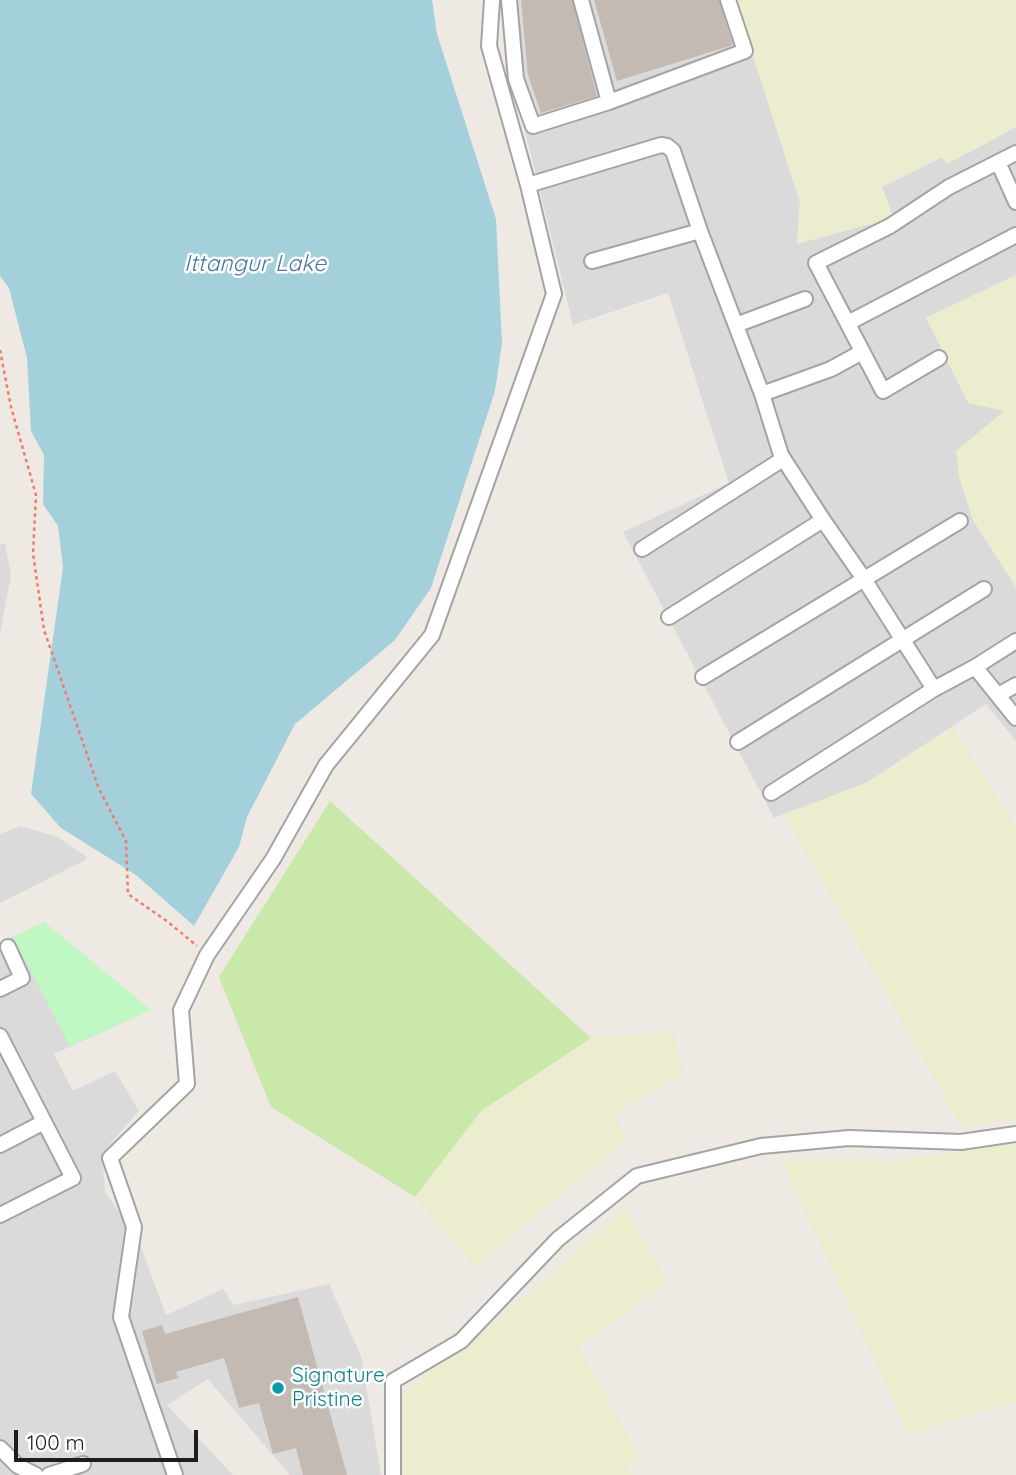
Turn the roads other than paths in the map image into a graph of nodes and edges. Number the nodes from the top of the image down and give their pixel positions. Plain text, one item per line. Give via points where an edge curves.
1 (492, 0) edge
2 (509, 0) edge
3 (581, 0) edge
4 (727, 0) edge
5 (609, 102) junction
6 (1016, 153) edge
7 (998, 162) junction
8 (528, 185) junction
9 (1016, 202) edge
10 (700, 231) junction
11 (1016, 235) edge
12 (592, 261) dead end
13 (805, 299) dead end
14 (848, 323) junction
15 (736, 326) junction
16 (862, 352) junction
17 (939, 358) dead end
18 (762, 394) junction
19 (783, 459) junction
20 (823, 520) junction
21 (960, 521) dead end
22 (642, 549) dead end
23 (864, 579) junction
24 (984, 589) dead end
25 (669, 617) dead end
26 (903, 639) junction
27 (1016, 641) edge
28 (975, 667) junction
29 (704, 677) dead end
30 (1016, 685) edge
31 (934, 689) junction
32 (998, 695) junction
33 (1016, 718) edge
34 (738, 742) dead end
35 (771, 793) dead end
36 (8, 947) dead end
37 (0, 989) edge
38 (0, 1036) edge
39 (6, 1062) edge
40 (44, 1122) junction
41 (1016, 1134) edge
42 (0, 1145) edge
43 (0, 1216) edge
44 (0, 1448) edge
45 (83, 1464) dead end
46 (36, 1475) edge
47 (49, 1475) edge
48 (175, 1475) edge
49 (393, 1475) edge

1 - 8 street via 489,46
2 - 5 street via 516,79 533,126
3 - 5 street
4 - 5 street via 745,51
6 - 7 street
7 - 9 street
7 - 14 street via 890,226 816,263
8 - 10 street via 667,146 673,151
8 - 48 street via 554,293 432,635 326,765 273,859 207,955 181,1010 187,1084 110,1158 134,1227 121,1317
10 - 12 street
10 - 15 street
11 - 14 street
13 - 15 street
14 - 16 street
15 - 18 street
16 - 17 street via 883,391
16 - 18 street via 831,369
18 - 19 street
19 - 20 street
19 - 22 street
20 - 23 street
20 - 25 street
21 - 23 street
23 - 26 street
23 - 29 street
24 - 26 street
26 - 31 street
26 - 34 street
27 - 28 street
28 - 31 street
28 - 32 street
30 - 32 street
31 - 35 street
32 - 33 street
36 - 37 street via 22,978
38 - 39 street
39 - 40 street
40 - 42 street
40 - 43 street via 73,1178
41 - 49 street via 961,1142 849,1138 761,1146 637,1176 558,1238 461,1342 393,1381
44 - 46 street via 18,1466
45 - 47 street

